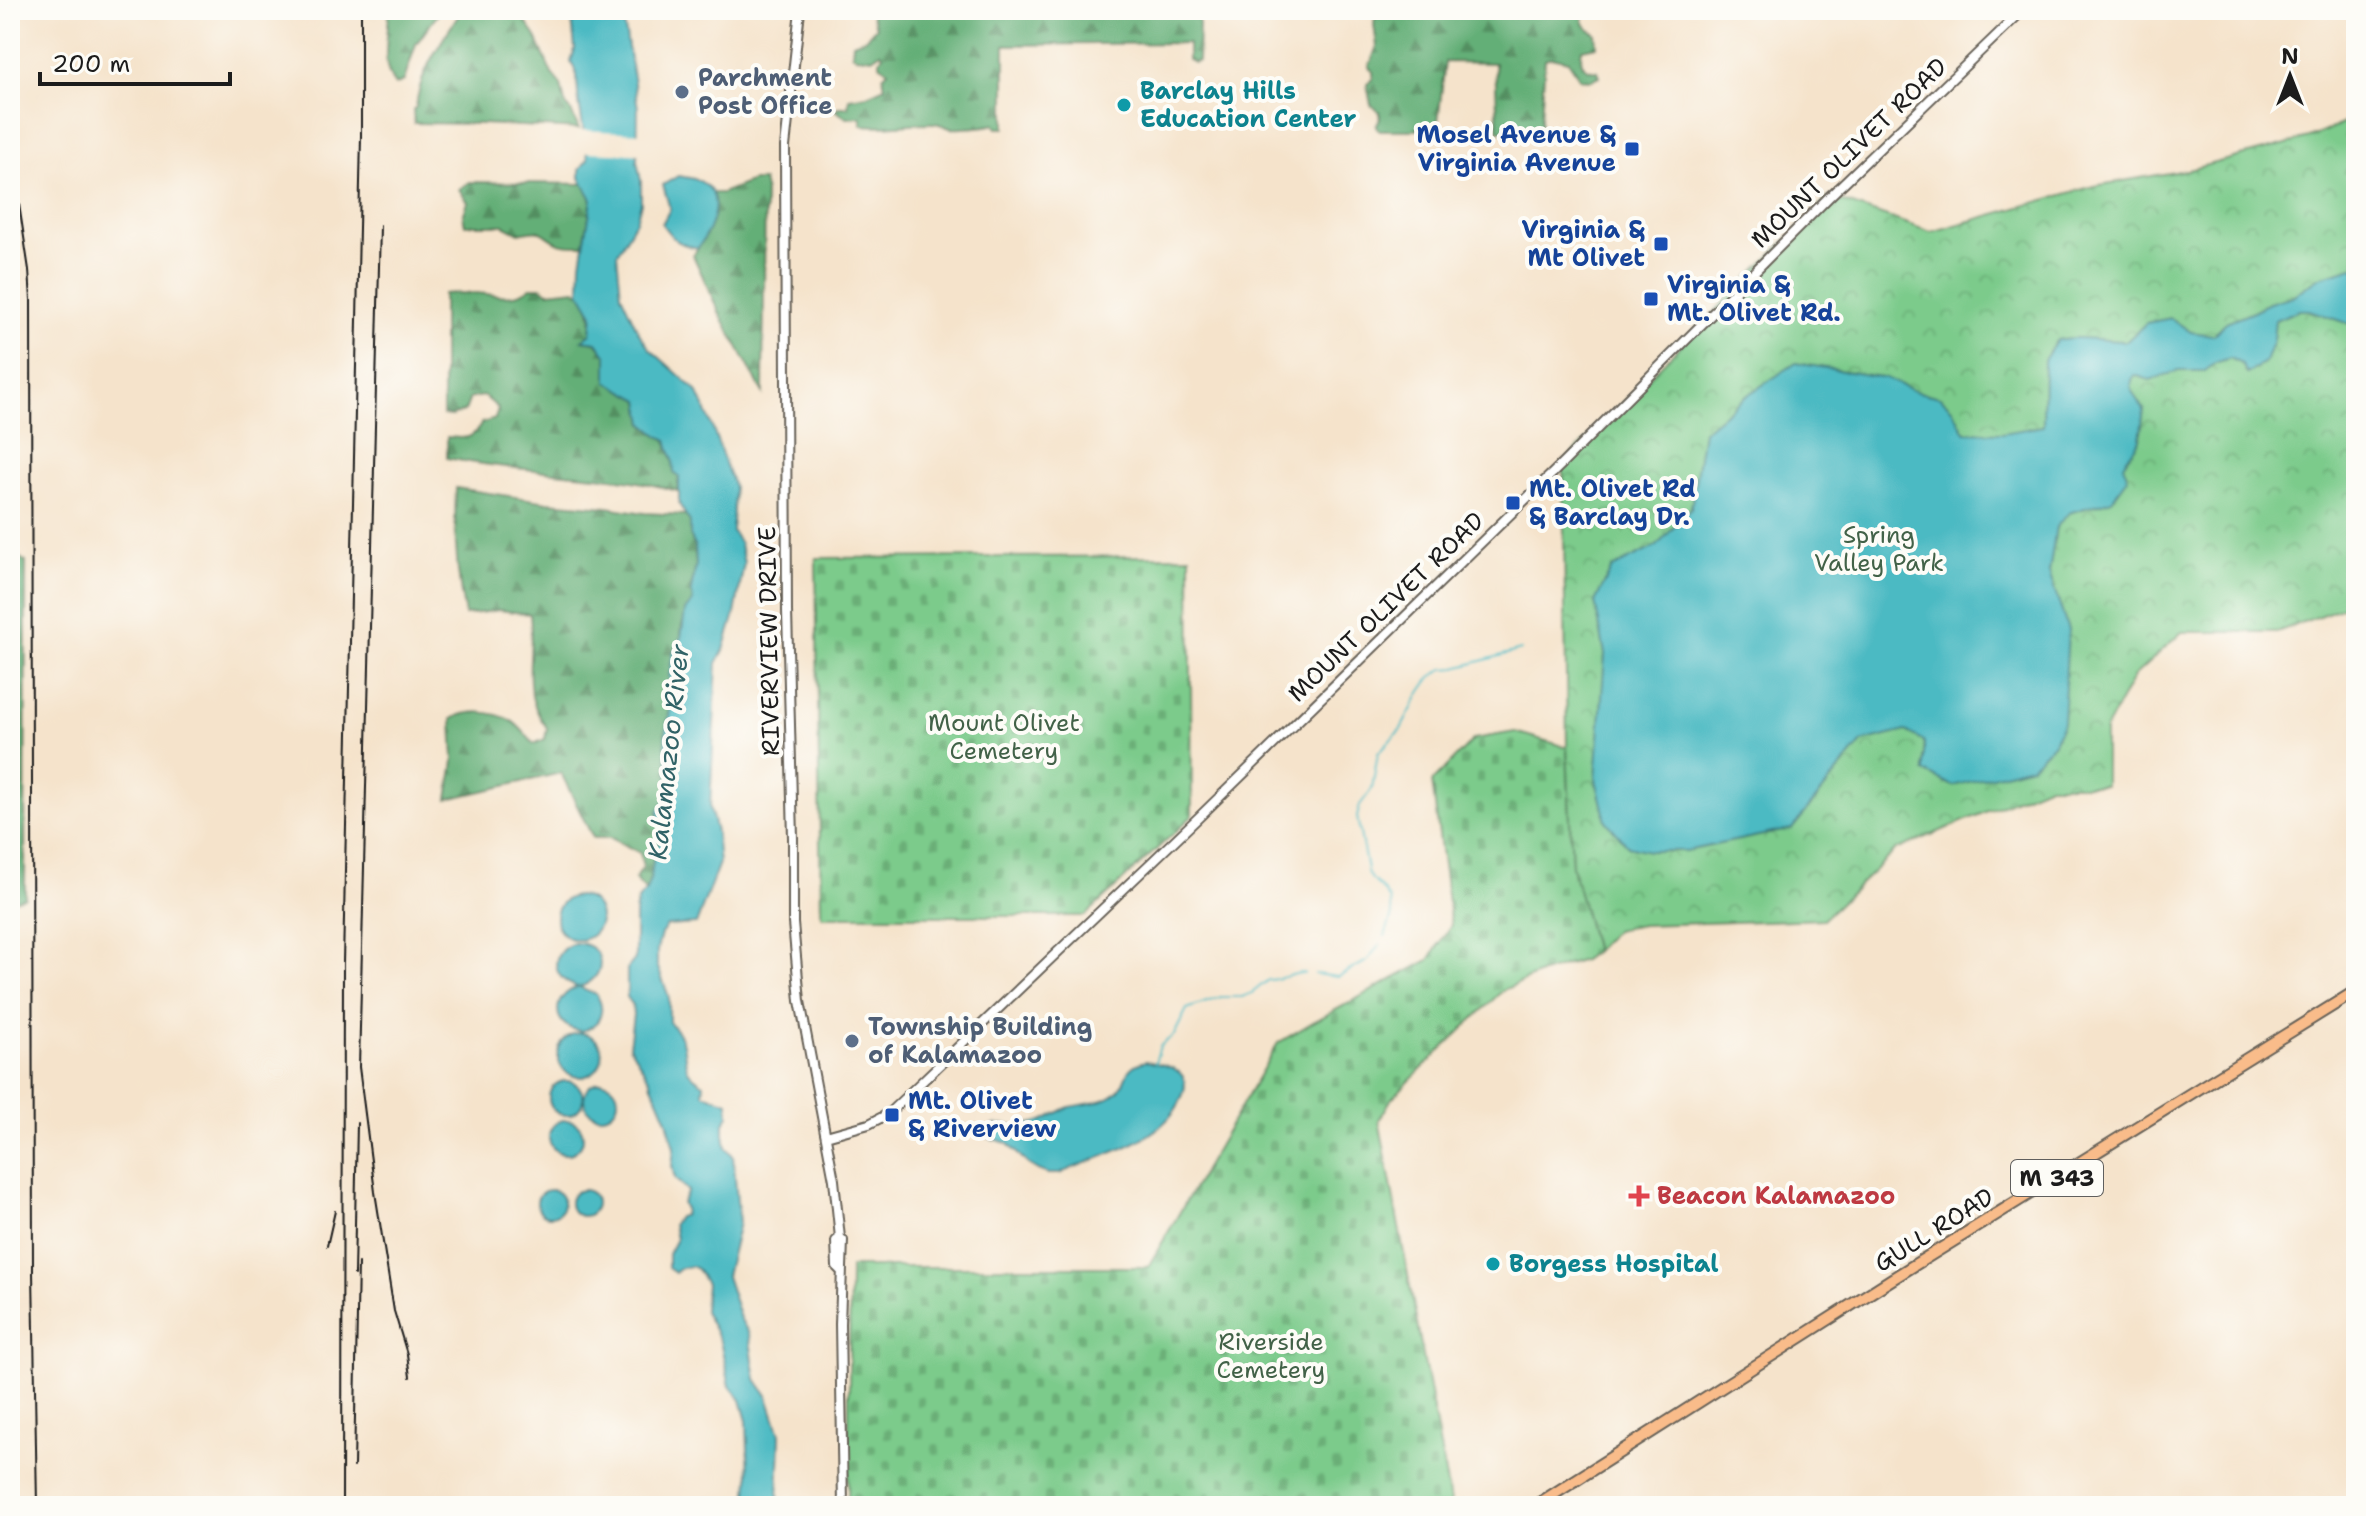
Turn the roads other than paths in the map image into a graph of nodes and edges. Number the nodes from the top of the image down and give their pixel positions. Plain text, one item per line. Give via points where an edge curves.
1 (800, 10) edge
2 (2023, 10) edge
3 (2356, 991) edge
4 (826, 1136) junction
5 (843, 1506) edge
6 (1535, 1506) edge

1 - 4 street, RIVERVIEW DRIVE via 785,147 793,923 800,1001
2 - 4 street, MOUNT OLIVET ROAD via 888,1114
3 - 6 main road, GULL ROAD / M 343
4 - 5 street, RIVERVIEW DRIVE via 840,1238 836,1250 841,1271

